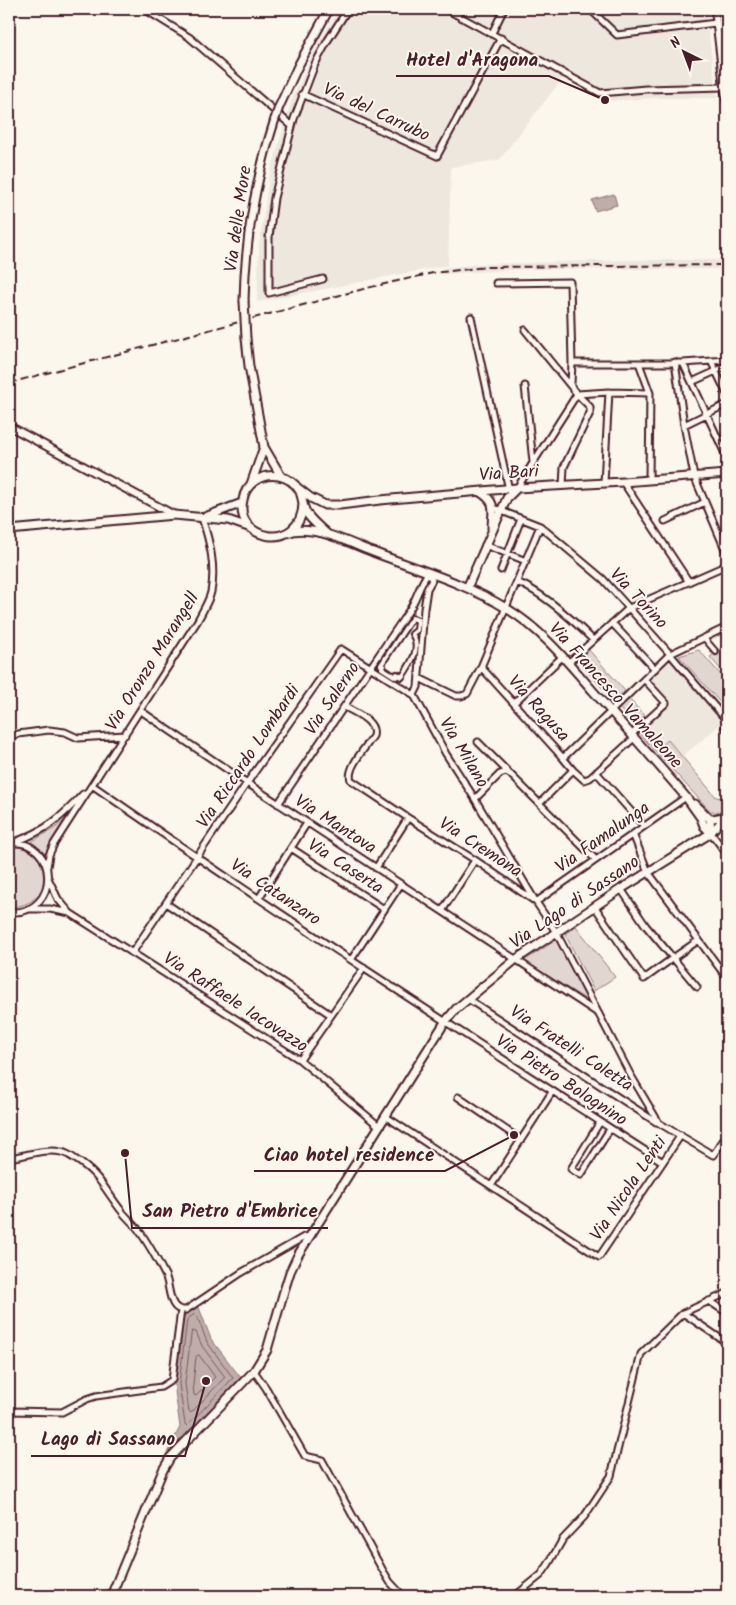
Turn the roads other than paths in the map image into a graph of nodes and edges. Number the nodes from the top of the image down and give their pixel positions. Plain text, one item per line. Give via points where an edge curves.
1 (144, 9) edge
2 (329, 9) edge
3 (348, 9) edge
4 (446, 9) edge
5 (504, 9) edge
6 (715, 9) edge
7 (592, 11) dead end
8 (716, 23) junction
9 (492, 34) junction
10 (501, 38) junction
11 (724, 87) junction
12 (302, 94) junction
13 (727, 101) edge
14 (292, 126) junction
15 (323, 279) dead end
16 (496, 283) dead end
17 (471, 317) dead end
18 (525, 330) dead end
19 (727, 360) edge
20 (711, 361) junction
21 (675, 362) junction
22 (683, 362) junction
23 (572, 363) junction
24 (640, 363) junction
25 (727, 366) edge
26 (716, 371) junction
27 (692, 382) junction
28 (571, 384) junction
29 (525, 386) dead end
30 (609, 392) junction
31 (650, 393) junction
32 (577, 394) junction
33 (727, 394) edge
34 (727, 404) edge
35 (707, 414) junction
36 (684, 425) junction
37 (9, 426) edge
38 (264, 447) junction
39 (727, 458) edge
40 (533, 462) junction
41 (727, 474) edge
42 (281, 476) junction
43 (694, 476) junction
44 (649, 480) junction
45 (624, 482) junction
46 (604, 483) junction
47 (251, 484) junction
48 (563, 486) junction
49 (298, 488) junction
50 (501, 490) junction
51 (512, 490) junction
52 (480, 492) junction
53 (504, 502) junction
54 (705, 502) junction
55 (242, 503) junction
56 (303, 504) junction
57 (498, 509) junction
58 (174, 515) junction
59 (512, 515) junction
60 (202, 518) junction
61 (521, 519) junction
62 (665, 520) dead end
63 (540, 526) junction
64 (251, 528) junction
65 (9, 530) edge
66 (287, 533) junction
67 (328, 535) junction
68 (485, 546) junction
69 (507, 554) junction
70 (727, 554) edge
71 (526, 561) junction
72 (727, 565) edge
73 (501, 570) dead end
74 (428, 573) junction
75 (517, 582) junction
76 (689, 582) junction
77 (467, 588) junction
78 (507, 608) junction
79 (629, 608) junction
80 (410, 609) junction
81 (424, 609) junction
82 (612, 623) junction
83 (727, 627) edge
84 (704, 638) junction
85 (593, 640) junction
86 (716, 652) dead end
87 (670, 654) junction
88 (563, 656) junction
89 (568, 662) junction
90 (481, 667) junction
91 (371, 668) junction
92 (654, 669) junction
93 (402, 677) joint
94 (418, 678) junction
95 (644, 679) junction
96 (414, 695) junction
97 (514, 703) junction
98 (345, 707) junction
99 (140, 711) junction
100 (611, 711) junction
101 (727, 723) edge
102 (727, 730) edge
103 (125, 735) junction
104 (633, 736) junction
105 (9, 737) edge
106 (478, 742) dead end
107 (563, 758) junction
108 (573, 770) junction
109 (596, 772) junction
110 (510, 774) junction
111 (247, 783) junction
112 (92, 785) junction
113 (686, 796) junction
114 (475, 799) junction
115 (540, 803) junction
116 (278, 804) junction
117 (727, 815) edge
118 (408, 818) junction
119 (710, 819) junction
120 (307, 823) junction
121 (644, 826) junction
122 (711, 832) junction
123 (633, 834) junction
124 (11, 843) edge
125 (291, 848) junction
126 (727, 854) edge
127 (197, 858) junction
128 (475, 860) junction
129 (596, 860) junction
130 (47, 867) junction
131 (376, 868) junction
132 (648, 872) junction
133 (48, 878) junction
134 (401, 884) junction
135 (621, 889) junction
136 (259, 898) junction
137 (536, 902) junction
138 (167, 904) junction
139 (594, 907) junction
140 (384, 908) junction
141 (28, 909) junction
142 (442, 911) junction
143 (9, 912) edge
144 (70, 913) junction
145 (556, 932) junction
146 (699, 940) junction
147 (132, 954) junction
148 (673, 958) junction
149 (351, 960) junction
150 (516, 960) junction
151 (364, 968) junction
152 (727, 978) edge
153 (697, 987) dead end
154 (468, 999) junction
155 (331, 1015) junction
156 (600, 1016) junction
157 (445, 1022) junction
158 (300, 1060) junction
159 (552, 1092) junction
160 (458, 1097) dead end
161 (385, 1116) junction
162 (600, 1122) junction
163 (659, 1123) junction
164 (379, 1126) junction
165 (610, 1129) junction
166 (727, 1135) edge
167 (681, 1136) junction
168 (521, 1140) junction
169 (9, 1158) edge
170 (663, 1162) junction
171 (491, 1186) junction
172 (311, 1236) junction
173 (727, 1293) edge
174 (709, 1301) junction
175 (181, 1310) junction
176 (727, 1313) edge
177 (682, 1314) junction
178 (727, 1343) edge
179 (254, 1371) junction
180 (9, 1411) edge
181 (111, 1596) edge
182 (403, 1596) edge
183 (515, 1596) edge

1 - 14 street via 189,37
2 - 38 main road, Via delle More, bridge via 279,107 254,198 244,302 250,374
3 - 12 street via 314,64
4 - 9 street
5 - 9 street
6 - 8 street
7 - 8 street via 616,35
8 - 11 street
9 - 10 street
10 - 11 street via 600,93
10 - 12 street, Via del Carrubo via 437,156
11 - 13 street
12 - 14 street
14 - 15 street via 270,227 269,293
16 - 23 street via 570,282
17 - 51 street
18 - 28 street
19 - 20 street
20 - 22 street
20 - 26 street
21 - 22 street
21 - 24 street
21 - 36 street
22 - 27 street
23 - 24 street
23 - 28 street
24 - 31 street
25 - 26 street
26 - 27 street
26 - 33 street
27 - 35 street
28 - 32 street
29 - 40 street
30 - 31 street
30 - 32 street
30 - 46 street
31 - 44 street
32 - 40 street
32 - 48 street via 590,410 564,467
34 - 35 street
35 - 36 street
35 - 39 street
36 - 43 street
37 - 58 street
38 - 42 main road
38 - 47 main road
40 - 51 street
41 - 43 main road, Via Bari
42 - 47 main road via 265,476
42 - 49 main road
43 - 44 main road, Via Bari
43 - 54 street
44 - 45 main road, Via Bari
45 - 46 main road, Via Bari
45 - 76 street
46 - 48 main road, Via Bari
47 - 55 main road
48 - 51 main road, Via Bari
49 - 52 main road, Via Bari via 325,505
49 - 56 main road
50 - 51 main road, Via Bari
50 - 52 main road, Via Bari
50 - 53 main road
50 - 57 main road
51 - 53 main road
52 - 57 main road via 488,496
53 - 57 main road
53 - 59 street
54 - 62 street
54 - 70 street
55 - 60 main road
55 - 64 main road via 245,521
56 - 66 main road via 300,519
56 - 67 main road via 306,512
57 - 59 street, Via Torino
57 - 68 main road
58 - 60 main road
58 - 65 main road
59 - 61 street, Via Torino
60 - 64 main road via 228,520
60 - 99 street, Via Oronzo Marangell via 213,566 211,594
61 - 63 street, Via Torino
61 - 69 street
63 - 71 street
63 - 79 street, Via Torino via 603,579
64 - 66 main road via 268,536
66 - 67 main road, Via Francesco Vamaleone via 304,529
67 - 74 main road, Via Francesco Vamaleone
68 - 69 street
68 - 77 main road
69 - 71 street
69 - 73 street
71 - 75 street
72 - 76 street
74 - 77 main road, Via Francesco Vamaleone
74 - 80 street, Via Salerno
74 - 81 street via 432,580
75 - 78 street
75 - 85 street via 559,609
76 - 79 street
77 - 78 main road, Via Francesco Vamaleone
78 - 88 main road, Via Francesco Vamaleone
78 - 90 street
79 - 82 street
79 - 87 street, Via Torino
80 - 81 street via 420,606
80 - 91 street, Via Salerno
81 - 94 street
82 - 85 street
82 - 92 street
83 - 84 street
84 - 86 street
84 - 87 street
85 - 89 street
87 - 92 street
87 - 101 street, Via Torino
88 - 89 main road, Via Francesco Vamaleone
88 - 97 street
89 - 100 main road, Via Francesco Vamaleone
90 - 94 street via 467,694 461,696
90 - 97 street, Via Ragusa
91 - 96 street, Via Riccardo Lombardi
91 - 98 street, Via Salerno
91 - 111 street, Via Riccardo Lombardi via 341,649
92 - 95 street
93 - 93 street via 414,659 416,639 412,634 417,630 418,620 412,618 381,665 396,677 397,674
94 - 96 street
95 - 100 street
95 - 104 street via 666,703
96 - 114 street, Via Milano
97 - 107 street, Via Ragusa
98 - 116 street, Via Salerno
98 - 118 street, Via Cremona via 371,724 375,732 352,768 351,780
99 - 103 street, Via Oronzo Marangell
99 - 111 street, Via Mantova
100 - 104 main road, Via Francesco Vamaleone
100 - 107 street
101 - 102 street
103 - 105 street via 78,738 49,730
103 - 112 street, Via Oronzo Marangell
104 - 109 street
104 - 113 main road, Via Francesco Vamaleone
106 - 110 street
107 - 108 street, Via Ragusa
108 - 109 street via 584,780
108 - 115 street
109 - 121 street
110 - 114 street via 500,774
110 - 115 street
111 - 116 street, Via Mantova
111 - 127 street, Via Riccardo Lombardi
112 - 124 street via 51,825
112 - 127 street, Via Catanzaro
112 - 130 street via 54,844
113 - 119 main road
113 - 121 street, Via Famalunga
113 - 122 main road
114 - 137 street, Via Milano
115 - 129 street
116 - 120 street, Via Mantova
117 - 119 street
117 - 122 street, Via Lago di Sassano
118 - 128 street, Via Cremona
118 - 131 street
119 - 122 main road
120 - 125 street
120 - 131 street, Via Mantova
121 - 123 street, Via Famalunga
122 - 126 street
122 - 132 main road, Via Lago di Sassano
123 - 129 street, Via Famalunga
123 - 132 street
124 - 130 street via 34,849
125 - 136 street
125 - 140 street, Via Caserta
127 - 136 street, Via Catanzaro
127 - 138 street, Via Riccardo Lombardi
128 - 137 street, Via Cremona
128 - 142 street
129 - 137 street, Via Famalunga
130 - 133 street
131 - 134 street, Via Mantova
132 - 135 main road, Via Lago di Sassano
132 - 146 street
133 - 141 street via 42,897
133 - 144 street via 58,899
134 - 140 street
134 - 142 street, Via Mantova
135 - 139 main road, Via Lago di Sassano
135 - 148 street
136 - 149 street, Via Catanzaro
137 - 145 street, Via Milano
138 - 147 street, Via Riccardo Lombardi
138 - 155 street
139 - 145 main road, Via Lago di Sassano
139 - 148 street via 644,979
140 - 149 street
141 - 143 street
141 - 144 street
142 - 150 street, Via Mantova
144 - 147 street, Via Raffaele Iacovazzo
145 - 150 main road, Via Lago di Sassano
145 - 156 street, Via Milano
146 - 148 street
146 - 152 street
147 - 158 street, Via Raffaele Iacovazzo
148 - 153 street
149 - 151 street, Via Catanzaro
150 - 154 main road, Via Lago di Sassano
150 - 156 street, Via Mantova
151 - 155 street
151 - 157 street, Via Catanzaro
154 - 157 main road, Via Lago di Sassano
154 - 163 street, Via Fratelli Coletta
155 - 158 street
156 - 163 street, Via Milano
157 - 159 street, Via Pietro Bolognino
157 - 161 main road, Via Lago di Sassano
158 - 164 street, Via Raffaele Iacovazzo
159 - 162 street, Via Pietro Bolognino
159 - 168 street
160 - 168 street
161 - 164 main road, Via Lago di Sassano
161 - 171 street
162 - 165 street, Via Pietro Bolognino
162 - 165 street via 571,1169 581,1175
163 - 167 street, Via Fratelli Coletta
164 - 172 main road, Via Lago di Sassano
165 - 170 street, Via Pietro Bolognino
166 - 167 street, Via Fratelli Coletta via 713,1156
167 - 170 street, Via Nicola Lenti
168 - 171 street
169 - 175 street via 64,1152 92,1171 156,1256 167,1278 172,1302
170 - 171 street, Via Nicola Lenti via 599,1257
172 - 175 street via 304,1237 241,1273 186,1310
172 - 179 main road, Via Lago di Sassano via 290,1272 268,1350
173 - 174 street
174 - 176 street
174 - 177 street
175 - 180 street via 172,1380 166,1386 96,1396 62,1412
177 - 178 street
177 - 183 street via 639,1358 610,1476 584,1517 562,1539 544,1570
179 - 181 main road, Via Lago di Sassano via 170,1458
179 - 182 street via 305,1456 322,1460 382,1569

